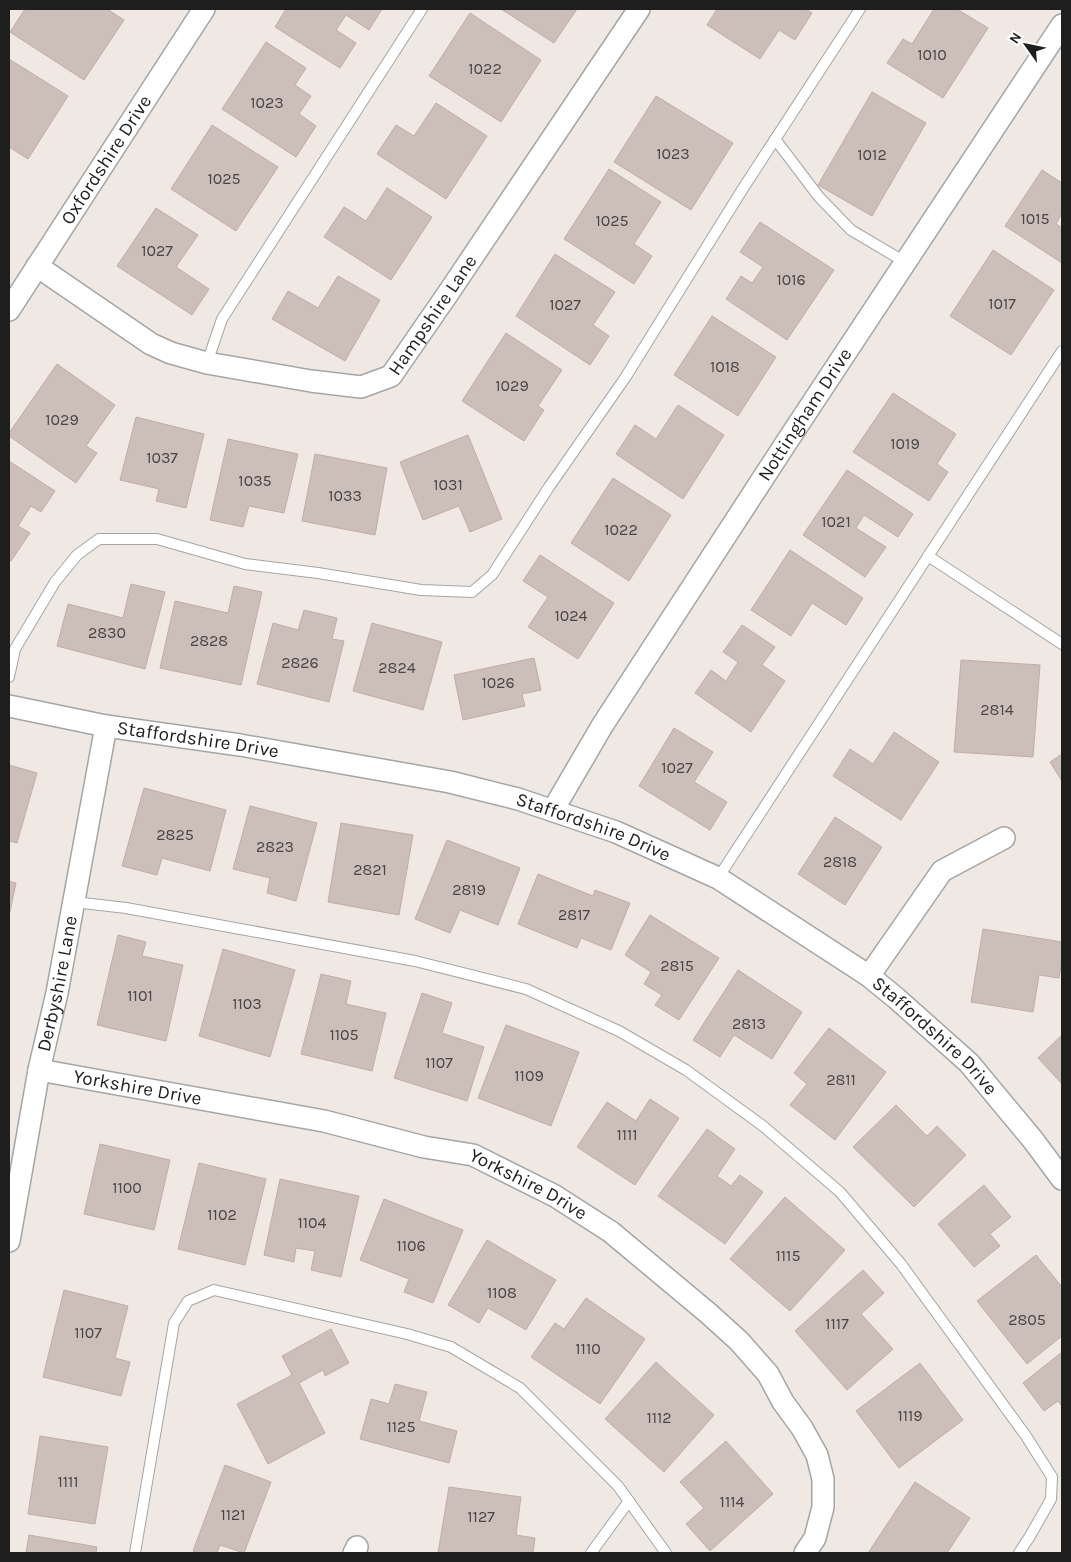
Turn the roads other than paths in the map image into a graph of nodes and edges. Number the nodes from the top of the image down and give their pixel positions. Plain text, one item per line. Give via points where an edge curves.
1 (204, 9) edge
2 (422, 9) edge
3 (639, 9) edge
4 (860, 9) edge
5 (1062, 25) edge
6 (775, 139) junction
7 (905, 262) junction
8 (37, 266) junction
9 (9, 310) edge
10 (1062, 351) edge
11 (207, 363) junction
12 (928, 556) junction
13 (1062, 644) edge
14 (9, 677) edge
15 (9, 706) edge
16 (106, 726) junction
17 (554, 810) junction
18 (1004, 838) dead end
19 (718, 878) junction
20 (74, 902) junction
21 (869, 976) junction
22 (39, 1070) junction
23 (1062, 1179) edge
24 (9, 1241) edge
25 (629, 1501) junction
26 (135, 1553) edge
27 (591, 1553) edge
28 (666, 1553) edge
29 (805, 1553) edge
30 (1019, 1553) edge

1 - 8 street, Oxfordshire Drive
2 - 11 lane via 232,302 222,319
3 - 11 street, Hampshire Lane via 391,376 362,387
4 - 6 lane
5 - 7 street, Nottingham Drive
6 - 7 lane via 818,197 851,230
6 - 14 lane via 625,378 548,487 492,576 472,592 422,590 245,564 157,539 99,539 77,555 55,582 15,649
7 - 17 street, Nottingham Drive via 602,726
8 - 9 street, Oxfordshire Drive
8 - 11 street, Hampshire Lane via 151,344
10 - 12 lane
12 - 13 lane
12 - 19 lane
15 - 16 street, Staffordshire Drive
16 - 17 street, Staffordshire Drive via 240,745 450,782
16 - 20 street, Derbyshire Lane
17 - 19 street, Staffordshire Drive via 616,832
18 - 21 street via 942,871
19 - 21 street, Staffordshire Drive
20 - 22 street, Derbyshire Lane
20 - 30 lane via 126,908 415,961 526,989 619,1031 686,1070 763,1126 840,1192 902,1264 1026,1436 1052,1477 1051,1498
21 - 23 street, Staffordshire Drive via 970,1063
22 - 24 street, Derbyshire Lane
22 - 29 street, Yorkshire Drive via 324,1122 424,1147 473,1155 555,1196 610,1232 708,1313 768,1374 817,1455 823,1479 823,1507 815,1538
25 - 26 lane via 520,1388 451,1347 214,1290 188,1301 174,1323
25 - 27 lane
25 - 28 lane

